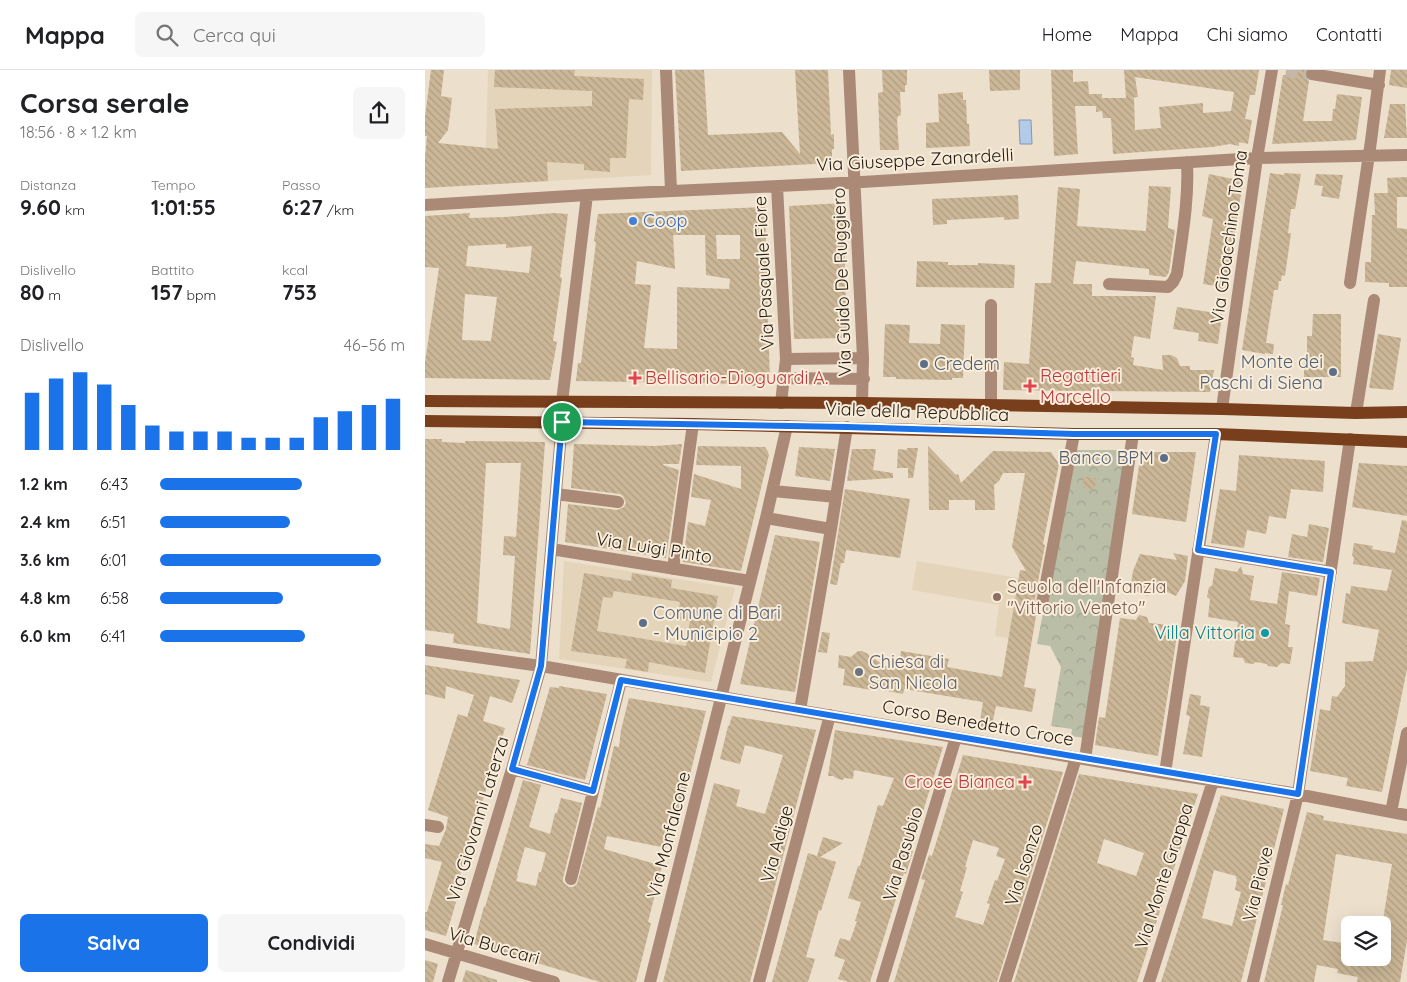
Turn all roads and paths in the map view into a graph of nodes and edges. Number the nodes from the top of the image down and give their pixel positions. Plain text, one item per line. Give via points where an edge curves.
1 (666, 70) edge
2 (849, 70) edge
3 (1272, 70) edge
4 (1380, 70) edge
5 (1312, 74) dead end
6 (1379, 85) junction
7 (1407, 155) edge
8 (1369, 157) junction
9 (1257, 158) junction
10 (1187, 162) junction
11 (855, 182) junction
12 (777, 186) junction
13 (671, 191) junction
14 (587, 195) junction
15 (425, 205) edge
16 (1350, 283) dead end
17 (1109, 284) dead end
18 (1374, 300) dead end
19 (991, 305) dead end
20 (863, 358) junction
21 (786, 359) junction
22 (783, 378) junction
23 (863, 378) junction
24 (425, 402) edge
25 (562, 402) junction
26 (781, 403) junction
27 (863, 403) junction
28 (991, 406) junction
29 (1221, 409) junction
30 (1407, 412) edge
31 (1356, 413) junction
32 (425, 421) edge
33 (562, 422) junction
34 (693, 424) junction
35 (787, 426) junction
36 (847, 427) junction
37 (1074, 434) junction
38 (1133, 434) junction
39 (1216, 434) junction
40 (1350, 439) junction
41 (1407, 442) edge
42 (773, 491) junction
43 (556, 494) junction
44 (836, 497) junction
45 (618, 502) dead end
46 (766, 518) junction
47 (831, 529) junction
48 (551, 549) junction
49 (1198, 550) junction
50 (673, 568) junction
51 (1331, 572) junction
52 (750, 581) junction
53 (1042, 604) dead end
54 (425, 650) edge
55 (541, 666) junction
56 (621, 680) junction
57 (722, 697) junction
58 (800, 710) junction
59 (830, 716) junction
60 (1407, 733) edge
61 (956, 737) junction
62 (1081, 758) junction
63 (512, 769) junction
64 (1165, 773) junction
65 (1213, 780) junction
66 (593, 791) junction
67 (1298, 794) junction
68 (1391, 812) junction
69 (1407, 815) edge
70 (425, 824) edge
71 (438, 827) dead end
72 (571, 879) dead end
73 (425, 944) edge
74 (456, 954) junction
75 (448, 982) edge
76 (554, 982) edge
77 (649, 982) edge
78 (759, 982) edge
79 (882, 982) edge
80 (1005, 982) edge
81 (1149, 982) edge
82 (1253, 982) edge

1 - 13 street
2 - 11 street, Via Guido De Ruggiero
3 - 9 street, Via Gioacchino Toma
4 - 6 street
5 - 6 street
6 - 8 street
7 - 8 street, Via Giuseppe Zanardelli
8 - 9 street, Via Giuseppe Zanardelli
8 - 16 street
9 - 10 street, Via Giuseppe Zanardelli
9 - 29 street, Via Gioacchino Toma
10 - 11 street, Via Giuseppe Zanardelli
10 - 17 street via 1186,212 1173,282 1168,287
11 - 12 street, Via Giuseppe Zanardelli
11 - 20 street, Via Guido De Ruggiero
12 - 13 street, Via Giuseppe Zanardelli
12 - 21 street, Via Pasquale Fiore
13 - 14 street, Via Giuseppe Zanardelli
14 - 15 street, Via Giuseppe Zanardelli
14 - 25 street
18 - 31 street
19 - 28 street
20 - 21 street, Via Pasquale Fiore
20 - 23 street, Via Guido De Ruggiero
21 - 22 street, Via Pasquale Fiore
22 - 23 street
22 - 26 street, Via Pasquale Fiore
23 - 27 street, Via Guido De Ruggiero
24 - 25 main road, Viale della Repubblica
25 - 26 main road, Viale della Repubblica
26 - 27 main road, Viale della Repubblica
27 - 28 main road, Viale della Repubblica
28 - 29 main road, Viale della Repubblica
29 - 31 main road, Viale della Repubblica
30 - 31 main road, Viale della Repubblica
32 - 33 main road, Viale della Repubblica
33 - 34 main road, Viale della Repubblica
33 - 43 street, Via Giovanni Laterza
34 - 35 main road, Viale della Repubblica
34 - 50 street
35 - 36 main road, Viale della Repubblica
35 - 42 street
36 - 37 main road, Viale della Repubblica
36 - 44 street
37 - 38 main road, Viale della Repubblica
37 - 53 street
38 - 39 main road, Viale della Repubblica
38 - 62 street, Via Isonzo
39 - 40 main road, Viale della Repubblica
39 - 49 street
40 - 41 main road, Viale della Repubblica
40 - 51 street, Via Piave
42 - 44 street
42 - 46 street
43 - 45 street
43 - 48 street, Via Giovanni Laterza
44 - 47 street
46 - 47 street
46 - 52 street
47 - 58 street
48 - 50 street, Via Luigi Pinto
48 - 55 street, Via Giovanni Laterza
49 - 51 street
49 - 64 street
50 - 52 street, Via Luigi Pinto
51 - 67 street, Via Piave
52 - 57 street
54 - 55 street, Corso Benedetto Croce
55 - 56 street, Corso Benedetto Croce
55 - 63 street, Via Giovanni Laterza
56 - 57 street, Corso Benedetto Croce
56 - 66 street
57 - 58 street, Corso Benedetto Croce
57 - 77 street, Via Monfalcone
58 - 59 street, Corso Benedetto Croce
59 - 61 street, Corso Benedetto Croce
59 - 78 street, Via Adige
60 - 68 street
61 - 62 street, Corso Benedetto Croce
61 - 79 street, Via Pasubio
62 - 64 street, Corso Benedetto Croce
62 - 80 street, Via Isonzo
63 - 66 street
63 - 74 street, Via Giovanni Laterza
64 - 65 street, Corso Benedetto Croce
65 - 67 street, Corso Benedetto Croce
65 - 81 street, Via Monte Grappa
66 - 72 street
67 - 68 street, Corso Benedetto Croce
67 - 82 street, Via Piave
68 - 69 street, Corso Benedetto Croce
70 - 71 street
73 - 74 street, Via Buccari
74 - 75 street, Via Giovanni Laterza
74 - 76 street, Via Buccari

